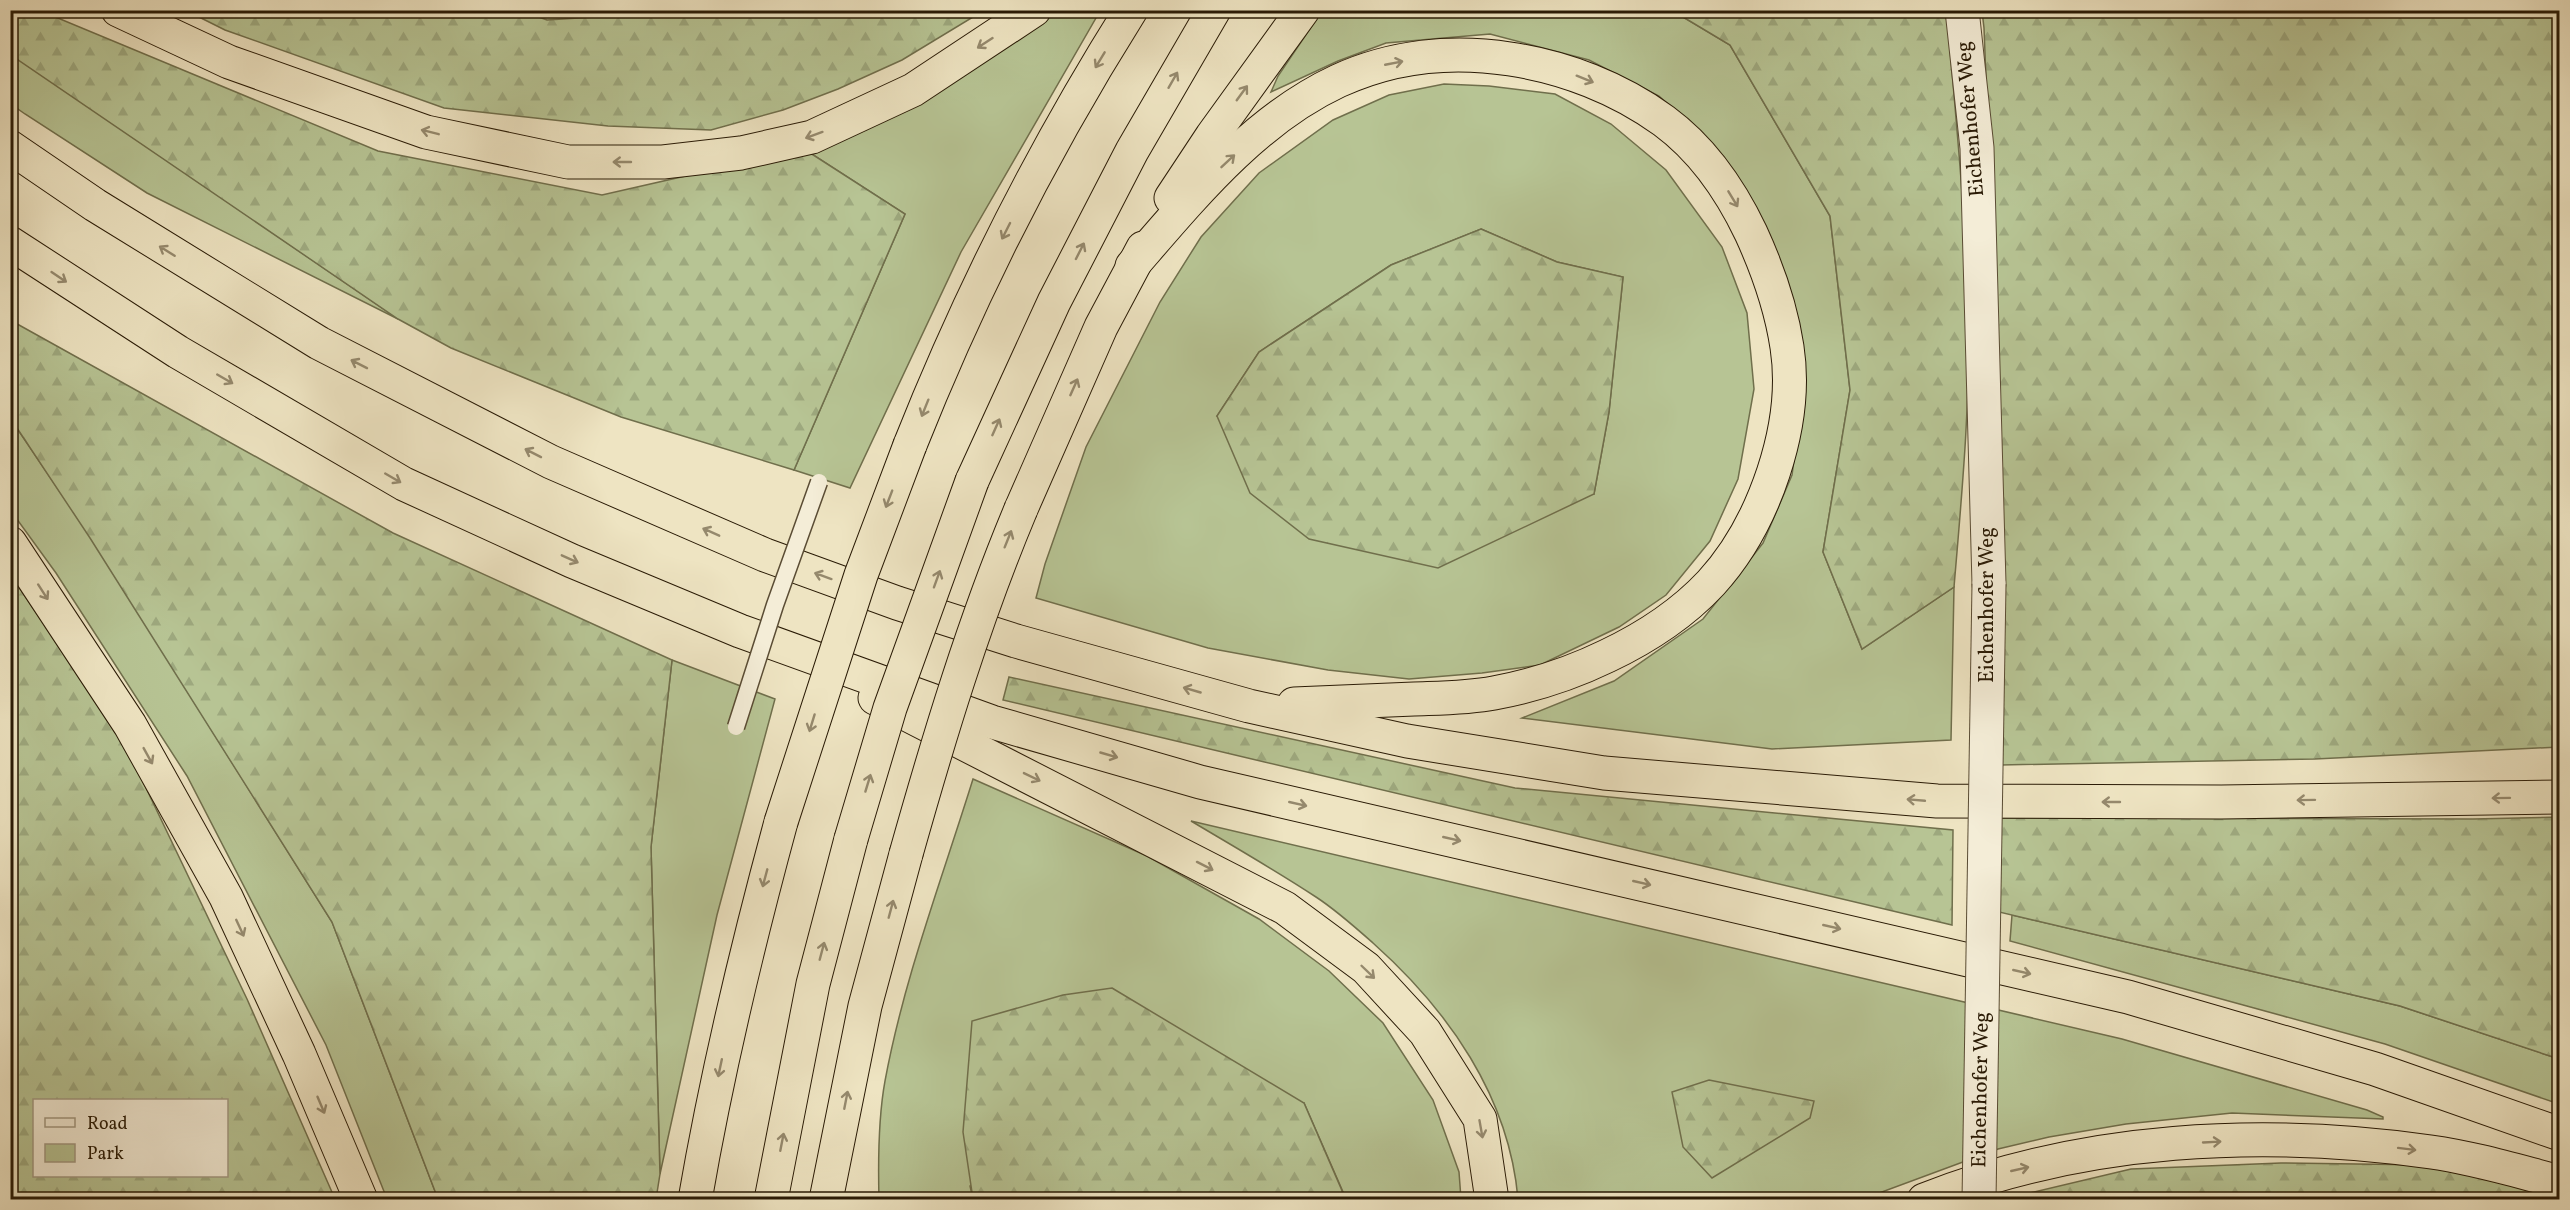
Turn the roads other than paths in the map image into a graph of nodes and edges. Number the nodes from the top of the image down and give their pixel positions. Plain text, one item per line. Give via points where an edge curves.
1 (118, 10) edge
2 (1034, 10) edge
3 (1131, 10) edge
4 (1214, 10) edge
5 (1303, 10) edge
6 (1962, 10) edge
7 (10, 147) edge
8 (10, 243) edge
9 (1132, 266) junction
10 (819, 482) dead end
11 (10, 543) edge
12 (758, 638) junction
13 (1249, 706) junction
14 (736, 727) dead end
15 (2559, 797) edge
16 (2559, 1134) edge
17 (2559, 1182) edge
18 (826, 1199) edge
19 (361, 1200) edge
20 (695, 1200) edge
21 (771, 1200) edge
22 (1492, 1200) edge
23 (1924, 1200) edge
24 (1979, 1200) edge

2 -> 1 highway via 913,90 812,137 741,153 663,162 568,162 426,132 229,62
3 -> 20 highway, bridge via 1082,91 994,256 942,368 861,575 781,822 751,932
21 -> 4 highway, bridge via 813,984 851,839 890,708 972,481 1054,302 1132,151
9 -> 5 highway via 1181,181
6 - 24 street, Eichenhofer Weg, bridge via 1977,148 1989,584
13 -> 7 highway via 1016,641 897,603 765,555 551,462 319,343 95,205
8 -> 12 highway via 178,352 404,484 573,561
9 -> 13 highway via 1201,187 1290,109 1338,81 1380,66 1438,54 1484,55 1534,62 1584,77 1665,122 1722,181 1744,218 1773,284 1788,350 1789,382 1776,469 1738,549 1711,583 1685,607 1606,657 1568,673 1492,694
18 -> 9 highway, bridge via 865,1006 961,667 1020,509
10 - 14 lane, bridge
11 -> 19 highway via 130,725 226,897
12 -> 16 highway via 992,722 1200,782 2128,997 2375,1069
12 -> 22 highway via 1285,908 1366,968 1425,1032 1480,1119
15 -> 13 highway via 1937,801 1604,773 1407,741
23 -> 17 highway via 2018,1169 2112,1150 2231,1140 2342,1142 2433,1152

